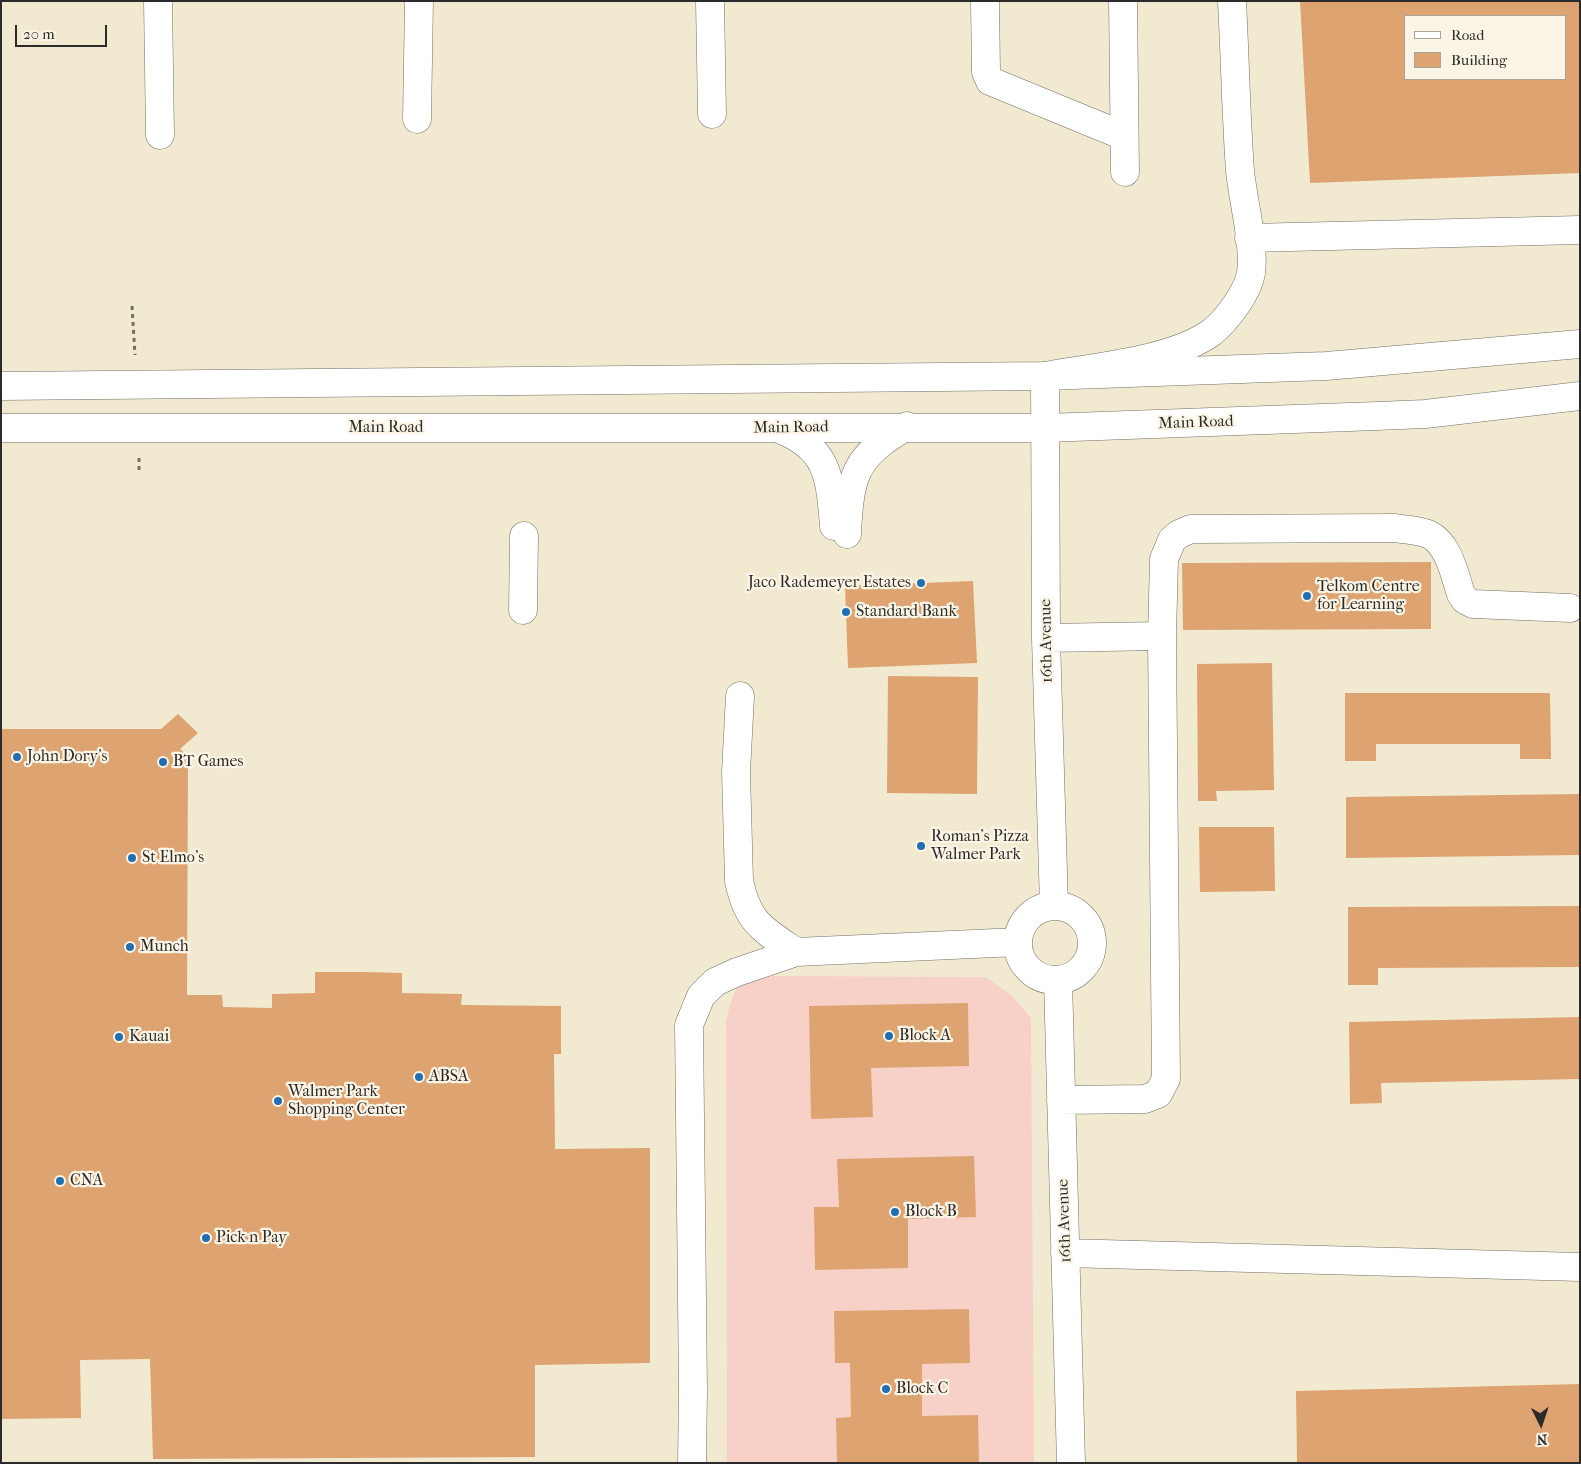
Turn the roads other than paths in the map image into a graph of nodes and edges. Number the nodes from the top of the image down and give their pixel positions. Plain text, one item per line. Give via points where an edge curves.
1 (158, 1) edge
2 (419, 1) edge
3 (710, 1) edge
4 (985, 1) edge
5 (1123, 1) edge
6 (1232, 1) edge
7 (712, 114) dead end
8 (417, 119) dead end
9 (160, 135) dead end
10 (1124, 136) junction
11 (1125, 172) dead end
12 (1580, 230) edge
13 (1249, 238) junction
14 (1580, 344) edge
15 (1045, 376) junction
16 (1, 386) edge
17 (1580, 396) edge
18 (907, 426) junction
19 (1, 428) edge
20 (1045, 428) junction
21 (779, 429) junction
22 (524, 536) dead end
23 (1570, 608) dead end
24 (523, 610) dead end
25 (1162, 636) junction
26 (1046, 638) junction
27 (740, 696) dead end
28 (1054, 906) junction
29 (1018, 942) junction
30 (796, 952) junction
31 (1058, 980) junction
32 (1061, 1100) junction
33 (1066, 1253) junction
34 (1580, 1267) edge
35 (692, 1463) edge
36 (1071, 1463) edge

1 - 9 main road
2 - 8 main road
3 - 7 main road
4 - 10 main road via 986,72 990,81
5 - 10 main road
6 - 13 main road via 1240,171
10 - 11 main road
12 - 13 main road
13 - 15 main road via 1251,273 1236,306 1211,332 1178,349 1141,359
14 - 15 main road via 1326,366
15 - 16 main road
15 - 20 main road, 16th Avenue
17 - 20 main road, Main Road via 1425,414
18 - 20 main road, Main Road
18 - 21 main road, Main Road
18 - 21 main road via 863,458 840,535 831,487 821,459 803,440
19 - 21 main road, Main Road
20 - 26 main road, 16th Avenue
22 - 24 main road
23 - 25 main road via 1473,604 1465,600 1442,546 1431,536 1419,532 1395,528 1191,529 1172,540 1164,559
25 - 26 main road
25 - 32 main road via 1166,1079 1158,1094 1145,1099
26 - 28 main road, 16th Avenue
27 - 30 main road via 736,772 743,896 750,915 761,929
28 - 29 main road via 1043,908 1025,921
28 - 31 main road via 1076,912 1090,930 1092,941 1086,963 1079,971
29 - 30 main road
29 - 31 main road via 1025,965 1034,974
30 - 35 main road via 716,982 701,996 689,1025
31 - 32 main road, 16th Avenue
32 - 33 main road, 16th Avenue
33 - 34 main road
33 - 36 main road, 16th Avenue

